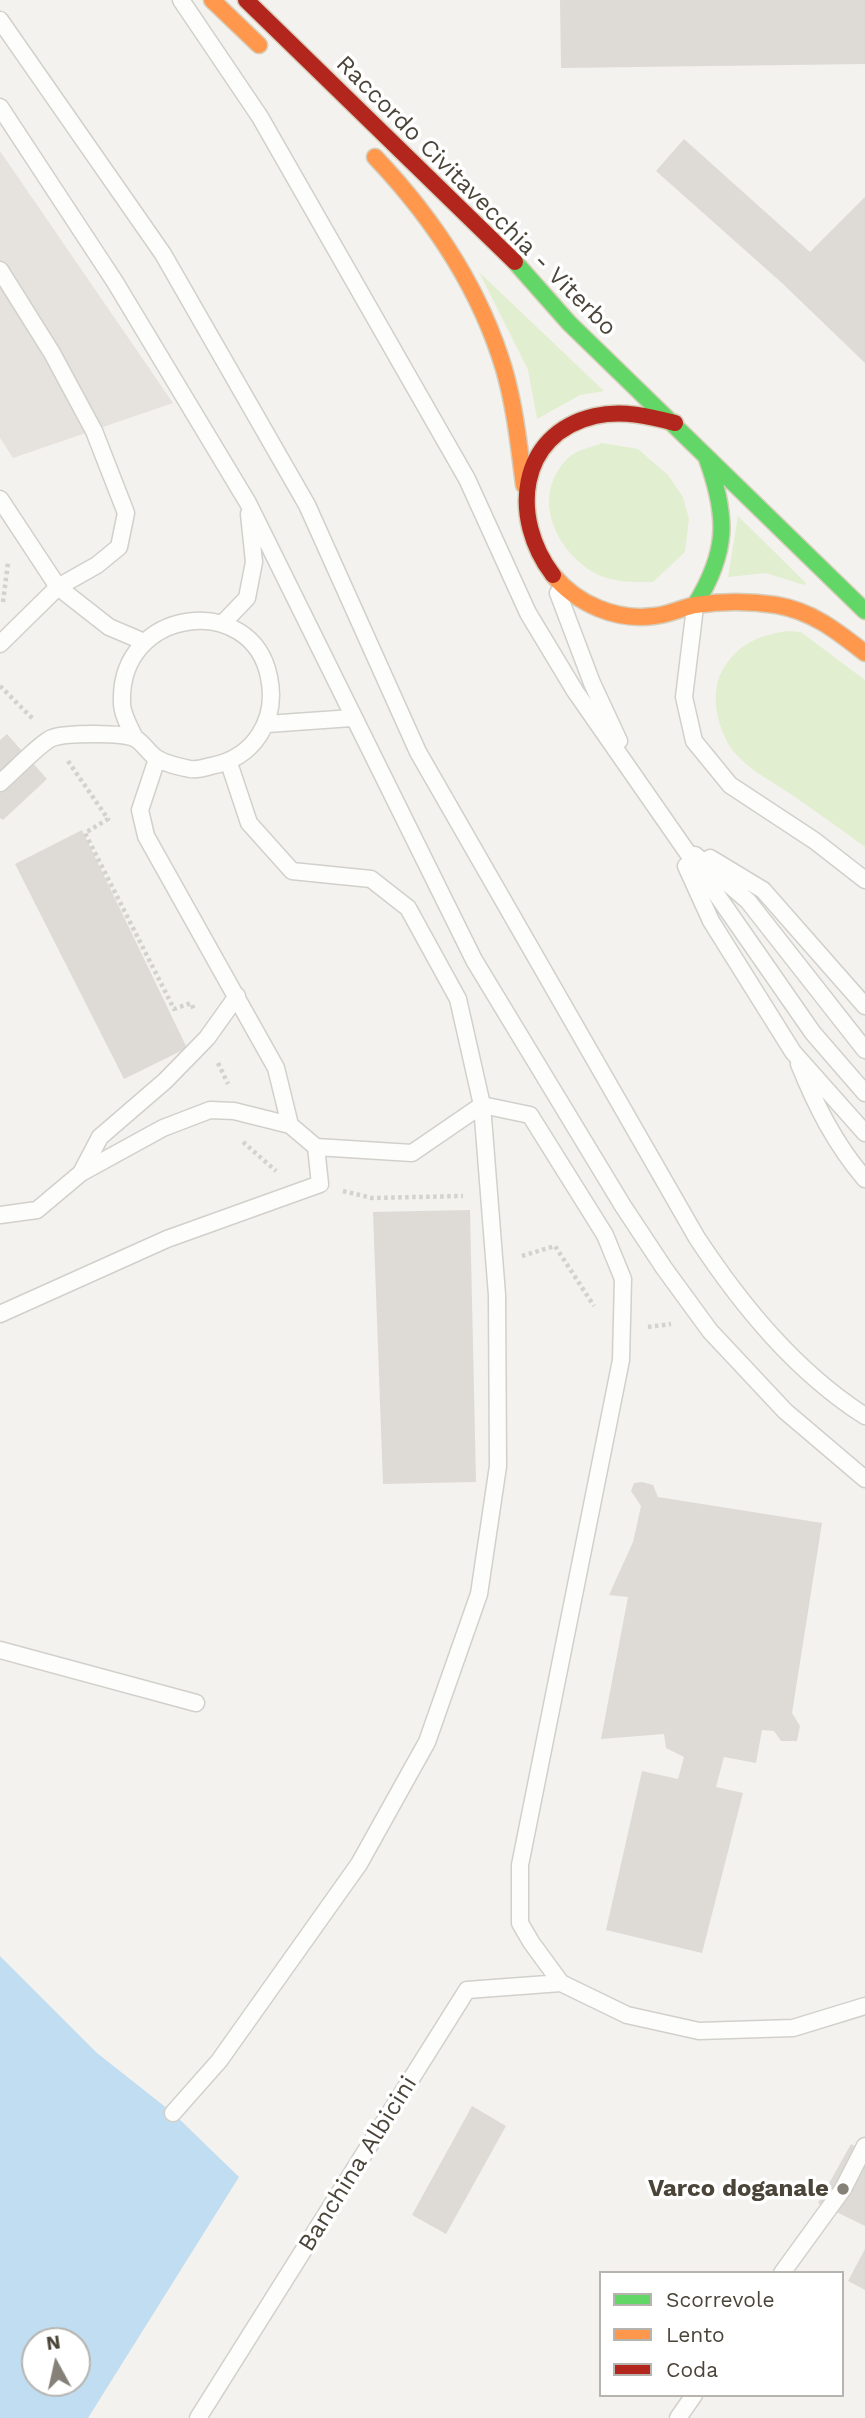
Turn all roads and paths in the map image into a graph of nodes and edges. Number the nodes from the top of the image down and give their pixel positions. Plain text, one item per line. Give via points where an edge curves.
1 (181, 0) edge
2 (212, 0) edge
3 (246, 0) edge
4 (0, 20) edge
5 (271, 57) dead end
6 (0, 107) edge
7 (359, 142) dead end
8 (0, 270) edge
9 (675, 423) junction
10 (704, 452) junction
11 (524, 485) junction
12 (0, 499) edge
13 (248, 503) junction
14 (6, 556) dead end
15 (551, 575) junction
16 (58, 587) junction
17 (695, 605) junction
18 (0, 611) edge
19 (865, 611) edge
20 (223, 623) junction
21 (142, 641) junction
22 (0, 644) edge
23 (865, 653) edge
24 (0, 686) edge
25 (352, 718) junction
26 (267, 724) junction
27 (51, 738) junction
28 (135, 738) junction
29 (157, 759) junction
30 (229, 763) junction
31 (638, 781) junction
32 (0, 783) edge
33 (674, 838) junction
34 (865, 880) edge
35 (237, 996) junction
36 (865, 1006) edge
37 (865, 1050) edge
38 (793, 1052) junction
39 (865, 1093) edge
40 (482, 1105) junction
41 (290, 1125) junction
42 (865, 1133) edge
43 (316, 1147) junction
44 (81, 1172) junction
45 (865, 1179) edge
46 (0, 1215) edge
47 (555, 1246) dead end
48 (0, 1314) edge
49 (621, 1322) junction
50 (680, 1323) dead end
51 (864, 1416) edge
52 (865, 1479) edge
53 (0, 1650) edge
54 (196, 1703) dead end
55 (561, 1983) junction
56 (865, 2006) edge
57 (173, 2113) dead end
58 (865, 2146) edge
59 (783, 2271) edge
60 (693, 2397) edge
61 (198, 2418) edge
62 (678, 2418) edge

1 - 31 lane via 260,117 467,478 528,613
2 - 5 main road
3 - 9 main road, Raccordo Civitavecchia - Viterbo via 495,240 569,323
4 - 51 lane via 177,278 307,506 418,752 697,1238 732,1292 775,1341
6 - 13 lane via 115,282
7 - 11 main road, Raccordo Civitavecchia - Viterbo via 421,208 469,289 512,399
8 - 16 lane via 94,431 126,513 119,547
9 - 10 main road
9 - 11 main road via 618,413 588,418 559,434 536,456
10 - 17 main road via 723,508 722,546 714,578
10 - 19 main road
11 - 15 main road via 525,514 534,545
12 - 16 lane
13 - 20 lane via 254,562 247,598
13 - 25 lane
14 - 18 path via 9,565
15 - 17 main road via 582,601 624,616 660,616
15 - 31 lane via 592,683
16 - 21 lane via 109,627
16 - 22 lane
17 - 23 main road via 786,607 821,620
17 - 34 lane via 684,698 694,741 730,785
20 - 21 lane via 180,620
20 - 26 lane via 249,639 267,664 273,694
21 - 28 lane via 124,671 121,706
24 - 27 path
25 - 26 lane
25 - 52 lane via 474,960 664,1268 710,1331 785,1411
26 - 30 lane via 251,747
27 - 28 lane via 97,734
27 - 32 lane
28 - 29 lane
29 - 30 lane via 192,770
29 - 35 lane via 140,810 146,836
30 - 40 lane via 249,823 292,871 371,879 408,908 458,999
31 - 33 lane
33 - 36 lane via 764,890
33 - 37 lane via 748,901
33 - 38 lane via 711,921
33 - 39 lane via 813,1033
35 - 41 lane via 276,1068
35 - 44 lane via 207,1038 100,1137
38 - 42 lane
38 - 45 lane via 819,1113
40 - 43 lane via 412,1153
40 - 49 lane via 530,1115 605,1235 623,1279
40 - 57 lane via 497,1295 498,1466 479,1594 427,1742 359,1864 219,2061
41 - 43 lane
41 - 44 lane via 210,1110 163,1128
43 - 48 lane via 320,1184 167,1239
44 - 46 lane via 37,1210
47 - 49 path via 601,1317
49 - 50 path via 646,1327
49 - 55 lane via 621,1360 610,1420 520,1865 520,1923
53 - 54 lane
55 - 56 lane via 627,2015 699,2031 793,2028
55 - 61 lane, Banchina Albicini via 467,1990
58 - 59 lane via 843,2189
60 - 62 lane

